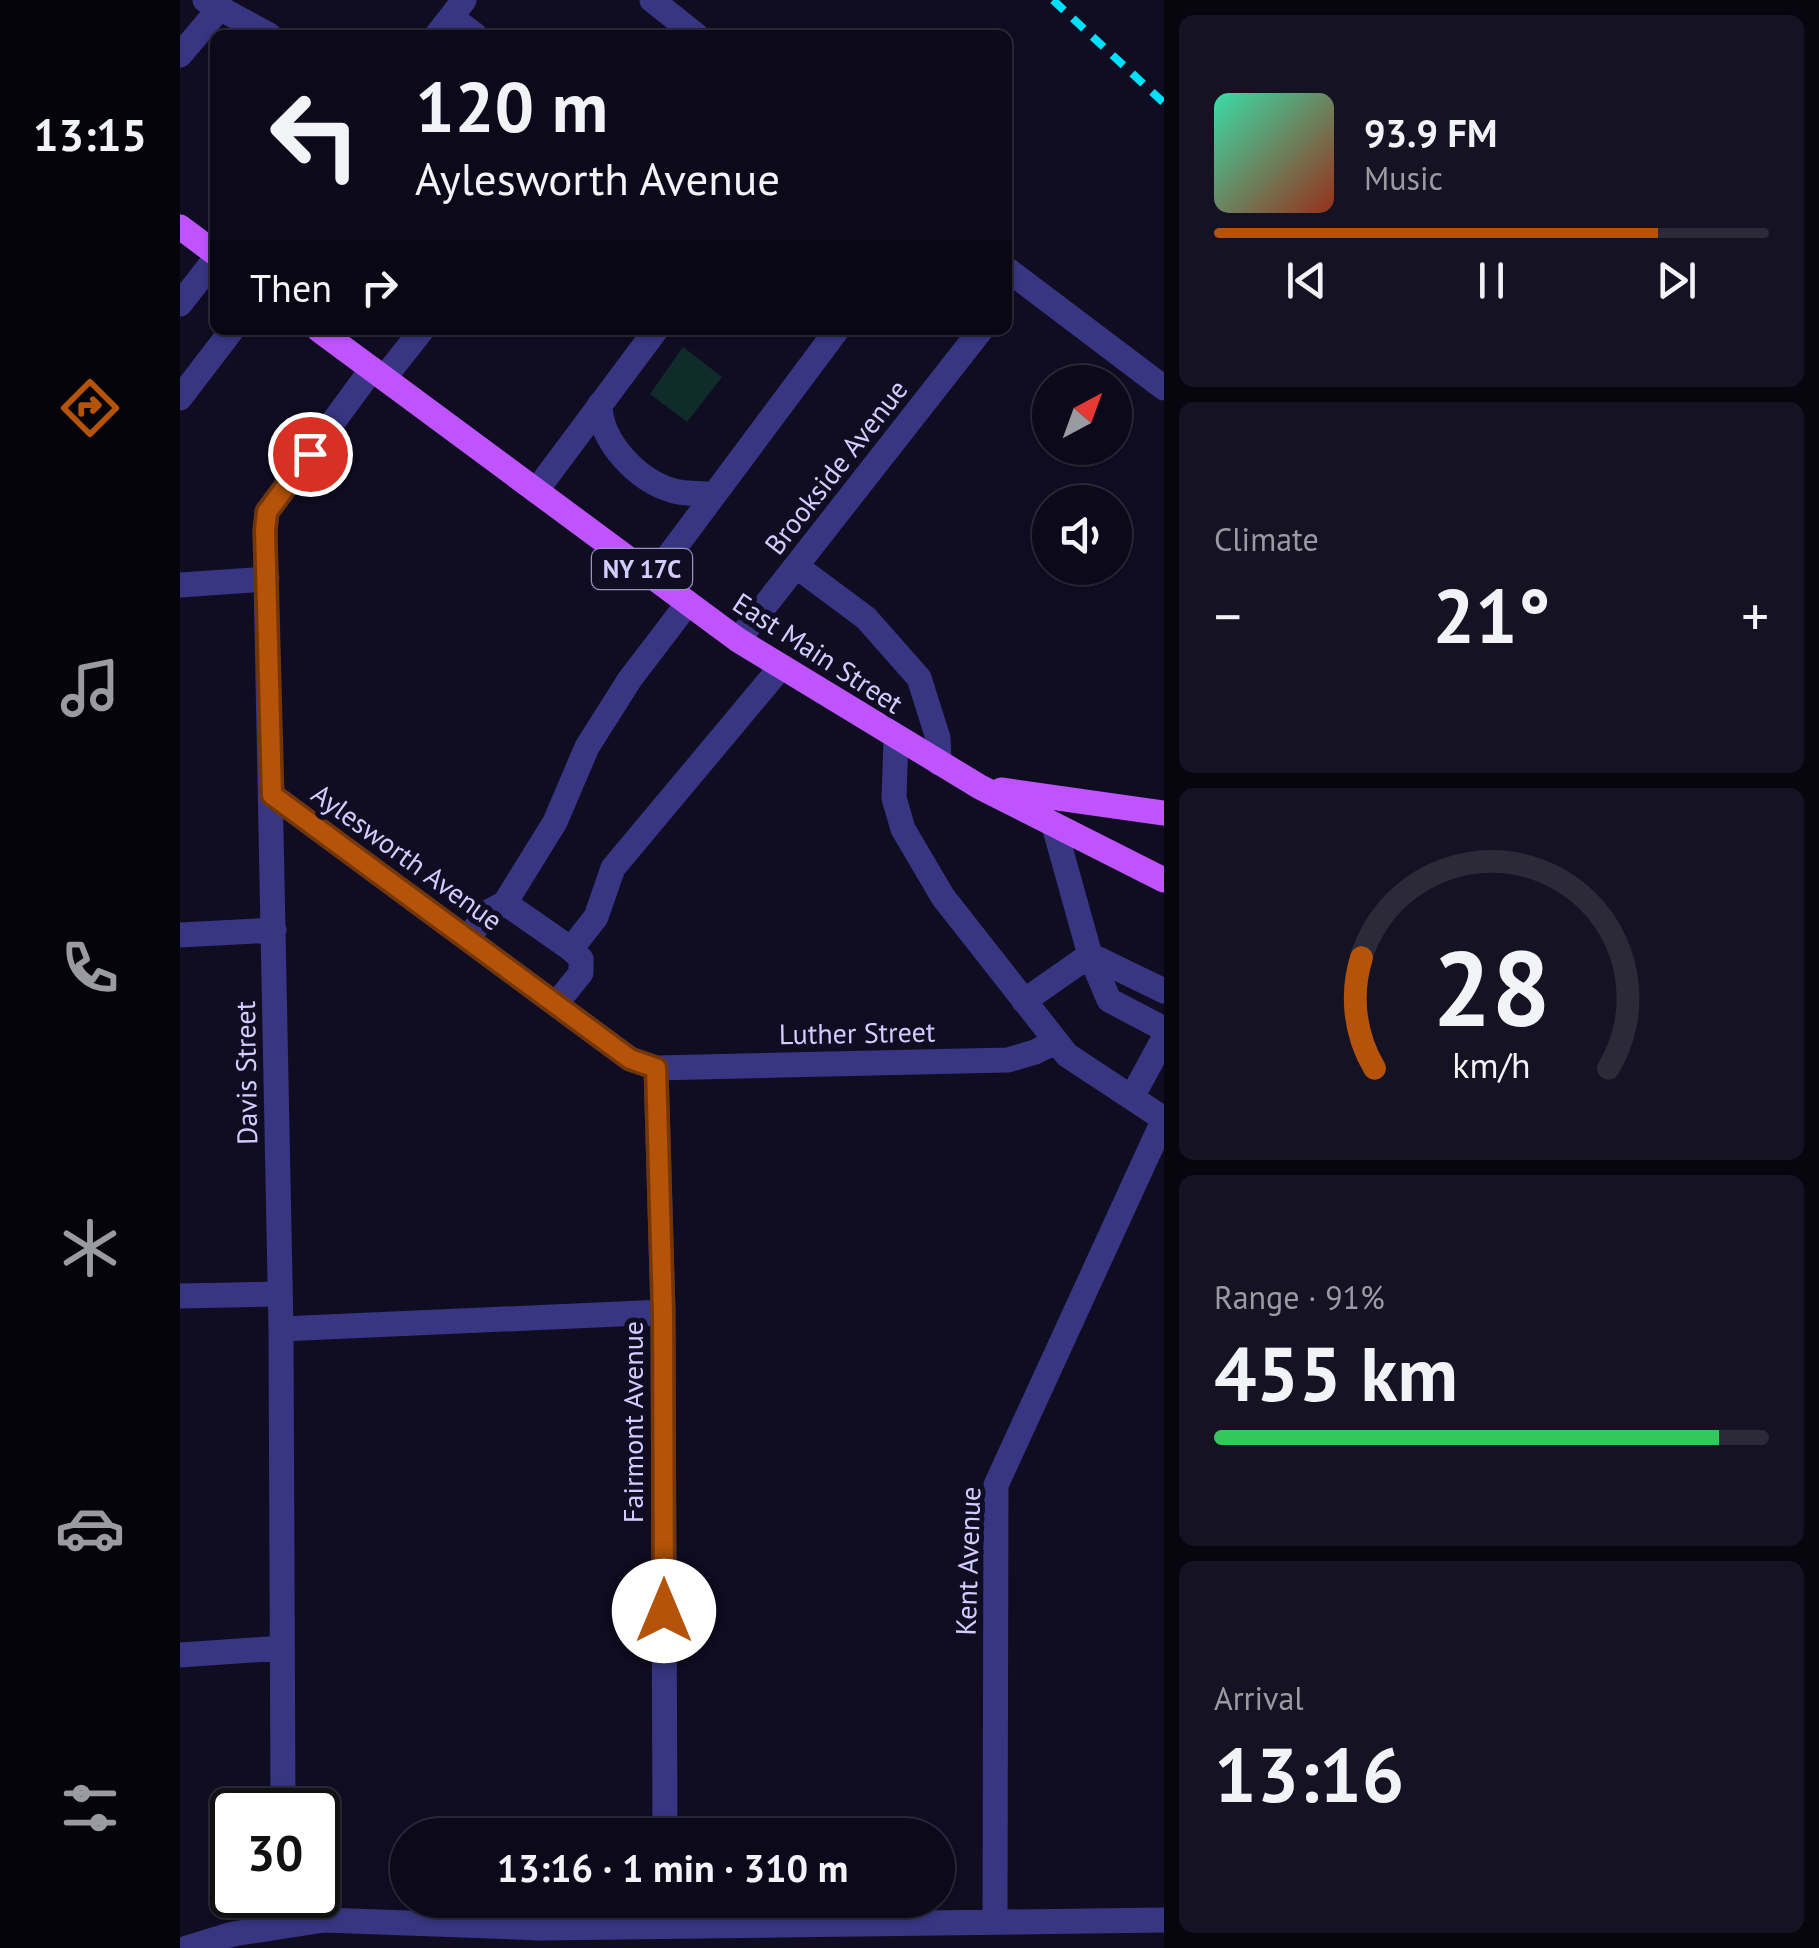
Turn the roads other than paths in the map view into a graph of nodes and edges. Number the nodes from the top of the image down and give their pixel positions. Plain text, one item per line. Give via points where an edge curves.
1 (652, 0) edge
2 (213, 4) edge
3 (259, 30) edge
4 (690, 30) edge
5 (180, 55) edge
6 (180, 227) edge
7 (210, 252) edge
8 (210, 263) edge
9 (1012, 282) edge
10 (180, 304) edge
11 (228, 335) edge
12 (326, 335) edge
13 (417, 335) edge
14 (652, 335) edge
15 (833, 335) edge
16 (977, 335) edge
17 (378, 373) junction
18 (1164, 388) edge
19 (180, 398) edge
20 (600, 404) junction
21 (536, 491) junction
22 (714, 494) junction
23 (796, 566) junction
24 (652, 577) junction
25 (267, 579) junction
26 (180, 584) edge
27 (688, 603) junction
28 (738, 640) junction
29 (781, 667) junction
30 (896, 738) junction
31 (939, 763) junction
32 (980, 787) junction
33 (272, 795) junction
34 (1164, 813) edge
35 (1054, 826) junction
36 (1164, 880) edge
37 (504, 903) junction
38 (274, 930) junction
39 (180, 935) edge
40 (467, 939) junction
41 (571, 949) junction
42 (1090, 955) junction
43 (1164, 991) edge
44 (1024, 1002) junction
45 (556, 1004) junction
46 (1164, 1029) edge
47 (1164, 1038) edge
48 (1055, 1042) junction
49 (656, 1068) junction
50 (1132, 1097) junction
51 (1164, 1119) edge
52 (280, 1294) junction
53 (180, 1296) edge
54 (663, 1312) junction
55 (281, 1329) junction
56 (282, 1648) junction
57 (180, 1655) edge
58 (283, 1788) edge
59 (666, 1818) edge
60 (284, 1918) edge
61 (666, 1918) edge
62 (995, 1920) junction
63 (1164, 1920) edge
64 (284, 1924) junction
65 (666, 1927) junction
66 (187, 1948) edge

1 - 4 street
2 - 3 street
2 - 5 street
6 - 7 main road
8 - 10 street
9 - 18 street
11 - 19 street
12 - 17 main road, East Main Street / NY 17C
13 - 17 street, Davis Street
14 - 20 street
15 - 22 street
16 - 23 street, Brookside Avenue
17 - 21 main road, East Main Street / NY 17C
17 - 25 street, Davis Street via 267,512
20 - 21 street
20 - 22 street via 608,436 638,470 674,491
21 - 24 main road, East Main Street / NY 17C
22 - 24 street
23 - 28 street, Brookside Avenue
23 - 31 street via 866,618 920,678
24 - 27 main road, East Main Street / NY 17C
25 - 26 street
25 - 33 street, Davis Street
27 - 28 main road, East Main Street / NY 17C
27 - 37 street via 588,747 555,822
28 - 29 main road, East Main Street / NY 17C
29 - 30 main road, East Main Street / NY 17C
29 - 41 street via 614,868 596,917
30 - 31 main road, East Main Street / NY 17C
30 - 44 street, Kent Avenue via 894,798 903,829 942,897
31 - 32 main road, East Main Street / NY 17C
32 - 34 main road
32 - 35 main road, East Main Street / NY 17C
33 - 38 street, Davis Street
33 - 40 street, Aylesworth Avenue
35 - 36 main road, East Main Street / NY 17C
35 - 42 street
37 - 40 street
37 - 41 street
38 - 39 street
38 - 52 street, Davis Street
40 - 45 street, Aylesworth Avenue
41 - 45 street via 581,974
42 - 43 street
42 - 44 street
42 - 46 street via 1108,1000
44 - 48 street, Kent Avenue
45 - 49 street, Aylesworth Avenue via 630,1059
47 - 50 street
48 - 49 street, Luther Street via 1008,1060
48 - 50 street, Kent Avenue
49 - 54 street, Fairmont Avenue
50 - 51 street, Kent Avenue
51 - 62 street, Kent Avenue via 996,1484
52 - 53 street
52 - 55 street, Davis Street
54 - 55 street
54 - 59 street, Fairmont Avenue
55 - 56 street, Davis Street
56 - 57 street
56 - 58 street, Davis Street
60 - 64 street
61 - 65 street
62 - 63 street
62 - 65 street
64 - 65 street
64 - 66 street

